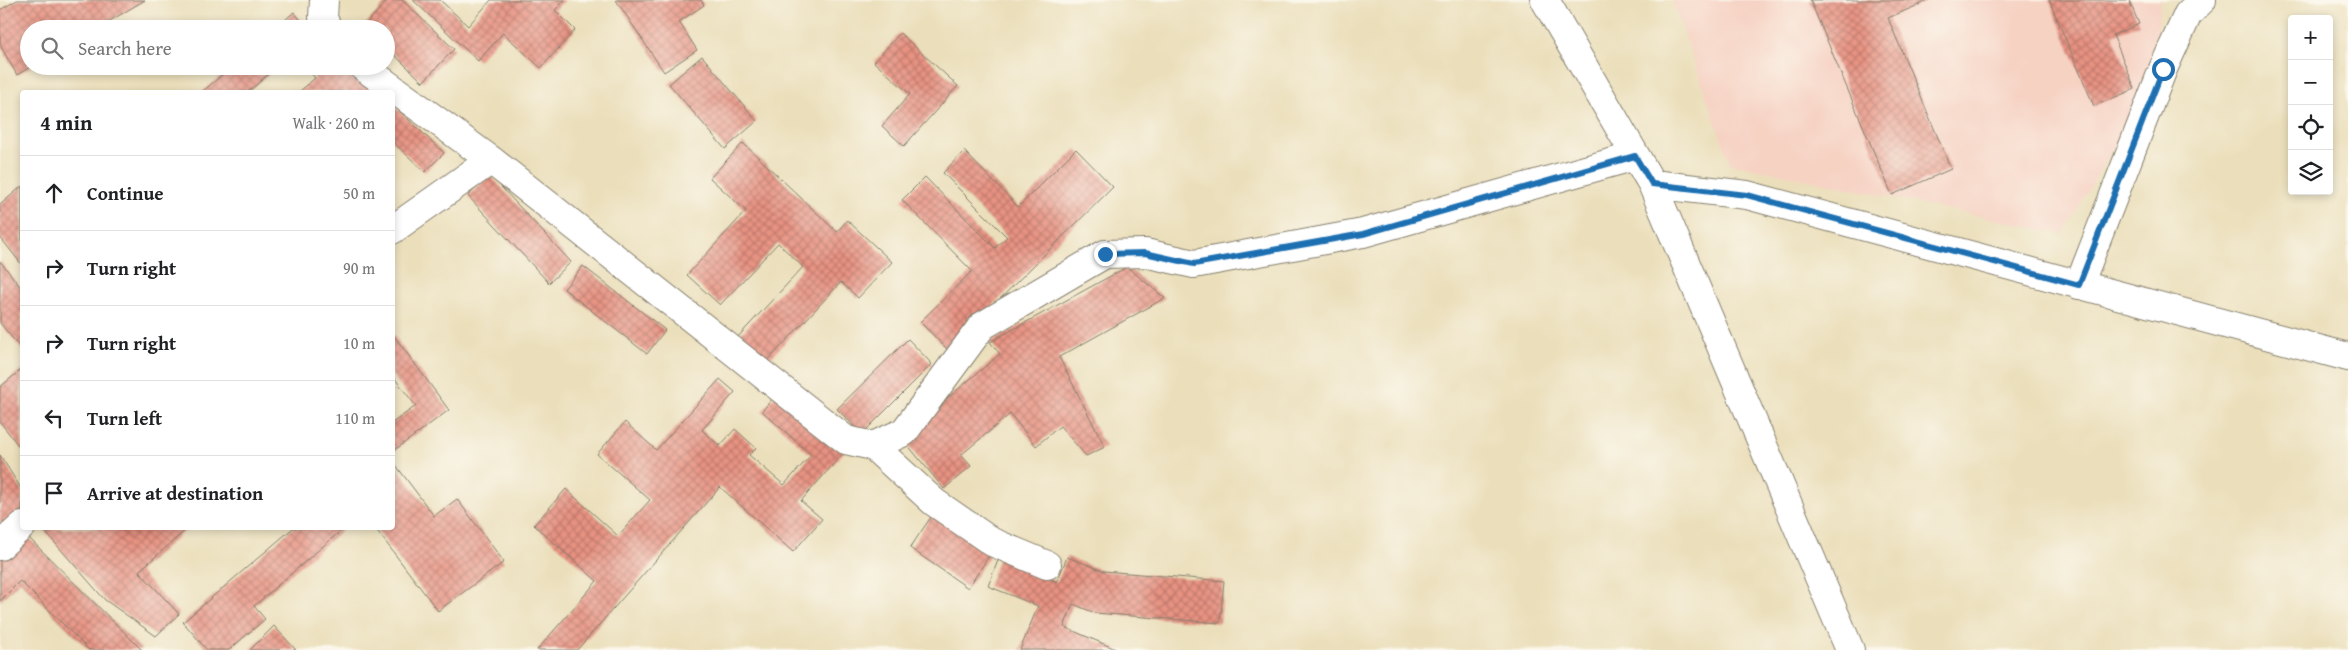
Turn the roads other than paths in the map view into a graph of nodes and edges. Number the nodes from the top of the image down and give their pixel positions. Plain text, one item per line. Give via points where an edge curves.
1 (324, 0) edge
2 (1545, 0) edge
3 (2202, 0) edge
4 (325, 20) edge
5 (374, 75) edge
6 (395, 90) edge
7 (395, 90) edge
8 (1635, 156) junction
9 (490, 160) junction
10 (1652, 184) junction
11 (395, 228) edge
12 (2079, 285) junction
13 (2348, 357) edge
14 (873, 446) junction
15 (20, 528) edge
16 (0, 546) edge
17 (1047, 565) dead end
18 (1850, 650) edge

1 - 4 street
2 - 8 street
3 - 12 street via 2188,14 2163,69
5 - 7 street
6 - 9 street
8 - 10 street
8 - 14 street via 1354,235 1194,264 1145,253 1105,254 982,326 904,432
9 - 11 street
9 - 14 street via 846,440
10 - 12 street via 1747,195
10 - 18 street
12 - 13 street
14 - 17 street via 934,502 984,537
15 - 16 street

